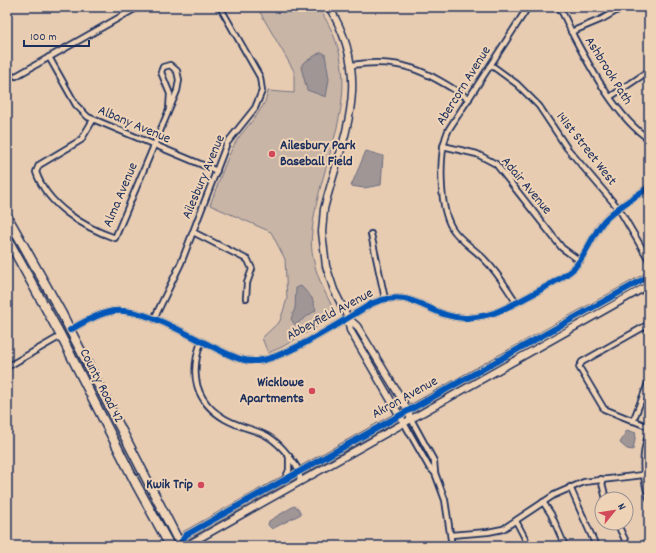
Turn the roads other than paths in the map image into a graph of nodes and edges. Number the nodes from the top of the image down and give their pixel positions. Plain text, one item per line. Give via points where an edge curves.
1 (138, 7) edge
2 (220, 7) edge
3 (329, 7) edge
4 (528, 7) edge
5 (559, 7) edge
6 (623, 7) edge
7 (571, 32) junction
8 (48, 57) junction
9 (352, 65) junction
10 (491, 65) junction
11 (649, 71) edge
12 (16, 76) dead end
13 (610, 97) junction
14 (469, 99) junction
15 (169, 109) junction
16 (93, 120) junction
17 (649, 139) edge
18 (154, 145) junction
19 (443, 146) junction
20 (217, 171) junction
21 (649, 187) edge
22 (619, 209) junction
23 (7, 216) edge
24 (193, 232) junction
25 (371, 234) dead end
26 (7, 238) edge
27 (11, 246) junction
28 (649, 260) edge
29 (580, 261) junction
30 (649, 276) edge
31 (649, 285) edge
32 (246, 298) dead end
33 (385, 299) junction
34 (516, 302) junction
35 (348, 318) junction
36 (154, 319) junction
37 (649, 324) edge
38 (70, 330) junction
39 (61, 336) junction
40 (201, 342) junction
41 (7, 367) edge
42 (649, 381) edge
43 (407, 410) junction
44 (398, 415) junction
45 (411, 419) junction
46 (633, 421) junction
47 (404, 423) junction
48 (649, 427) edge
49 (649, 433) edge
50 (289, 456) junction
51 (300, 471) junction
52 (435, 473) junction
53 (643, 475) junction
54 (601, 479) junction
55 (285, 480) junction
56 (300, 481) junction
57 (570, 488) junction
58 (604, 491) edge
59 (649, 498) edge
60 (543, 502) junction
61 (516, 521) junction
62 (621, 531) edge
63 (451, 535) junction
64 (179, 545) edge
65 (170, 546) edge
66 (452, 546) edge
67 (529, 546) edge
68 (565, 546) edge
69 (596, 546) edge
70 (628, 546) edge

1 - 8 street
2 - 20 street, Ailesbury Avenue via 260,78 262,88 255,108 228,143
3 - 9 street via 342,29
4 - 10 street, Abercorn Avenue
5 - 7 street, Ashbrook Path
6 - 7 street
7 - 13 street, Ashbrook Path
8 - 12 street
8 - 16 street, Albany Avenue via 76,105
9 - 14 street via 386,62 409,66
9 - 35 street via 350,113 322,221 326,266
10 - 14 street, Abercorn Avenue
10 - 22 street, 141st Street West via 529,94 563,143
11 - 13 street
13 - 17 street, Ashbrook Path via 630,124
14 - 19 street, Abercorn Avenue via 449,129
15 - 15 street via 179,80 176,68 170,65 163,68 162,72 170,94
15 - 18 street
16 - 18 street, Albany Avenue
16 - 18 street, Alma Avenue via 81,140 41,164 36,172 61,207 83,224 103,234 114,238
18 - 20 street, Albany Avenue
19 - 29 street, Adair Avenue via 477,154 496,164 562,248
19 - 34 street, Abercorn Avenue via 441,163 444,203 451,226 456,234 495,271
20 - 24 street, Ailesbury Avenue
21 - 22 street, Abbeyfield Avenue
22 - 28 street, 141st Street West
22 - 29 street, Abbeyfield Avenue via 603,223
23 - 38 highway, County Road 42
24 - 32 street via 248,260 252,269 247,283
24 - 36 street, Ailesbury Avenue
25 - 33 street
26 - 27 highway, County Road 42
27 - 38 highway via 33,272 65,330
27 - 39 highway, County Road 42
29 - 34 street, Abbeyfield Avenue via 567,274
30 - 43 street, Akron Avenue
31 - 45 street, Akron Avenue
33 - 34 street, Abbeyfield Avenue via 410,299 443,313 465,318 485,316
33 - 35 street, Abbeyfield Avenue
35 - 40 street, Abbeyfield Avenue via 290,350 264,360 239,358
35 - 43 street via 357,326
35 - 44 street via 350,330
36 - 38 street, Abbeyfield Avenue via 134,312 118,311 102,314
36 - 40 street, Abbeyfield Avenue
37 - 46 street via 582,362 579,367 600,406
38 - 64 highway, County Road 42
39 - 41 street
39 - 65 highway, County Road 42
40 - 50 street via 196,356 195,373 206,402 225,419 270,436
42 - 46 street
43 - 44 street, Akron Avenue
43 - 45 street
44 - 47 street
44 - 51 street, Akron Avenue
45 - 47 street, Akron Avenue
45 - 52 street via 434,461
46 - 48 street
47 - 52 street
47 - 56 street, Akron Avenue
49 - 53 street via 644,453
50 - 51 street
50 - 55 street via 289,470
51 - 55 street, Akron Avenue
51 - 56 street
52 - 63 street via 445,500
53 - 54 street
53 - 59 street
54 - 57 street
54 - 58 street
55 - 64 street, Akron Avenue via 186,535
56 - 64 street, Akron Avenue via 191,543
57 - 60 street
57 - 69 street
60 - 61 street
60 - 68 street
61 - 63 street via 502,529
61 - 67 street
62 - 70 street
63 - 66 street

